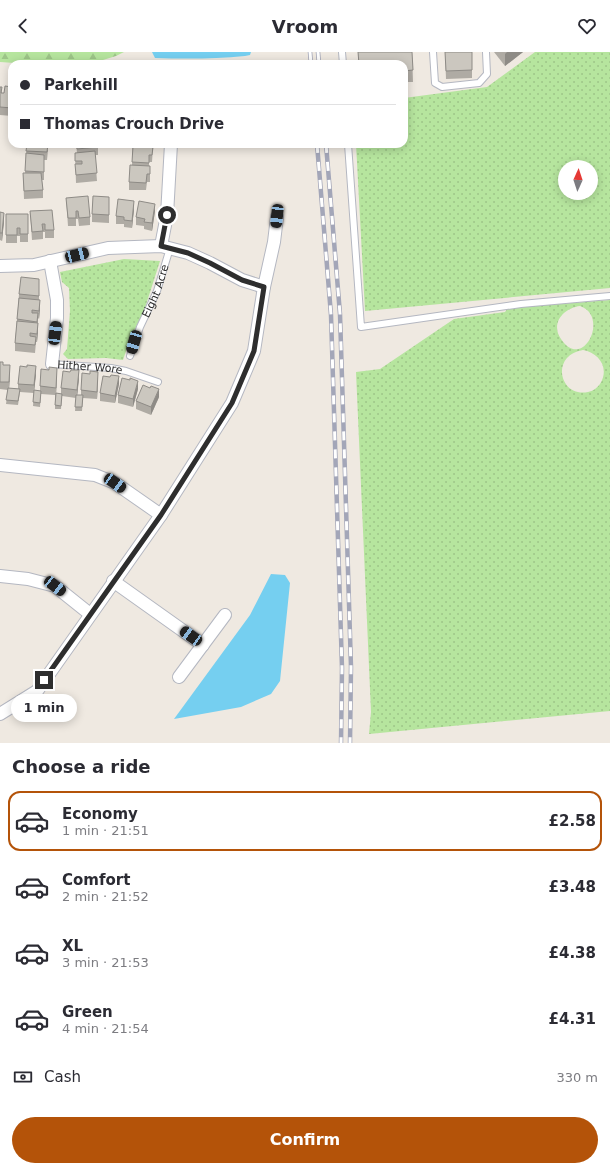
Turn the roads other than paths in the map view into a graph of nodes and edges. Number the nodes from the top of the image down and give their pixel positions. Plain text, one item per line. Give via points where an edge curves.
1 (433, 52) edge
2 (486, 52) edge
3 (171, 148) edge
4 (348, 148) edge
5 (277, 216) dead end
6 (165, 247) junction
7 (50, 262) junction
8 (0, 266) edge
9 (264, 287) junction
10 (610, 296) edge
11 (130, 356) dead end
12 (52, 364) joint
13 (158, 382) dead end
14 (0, 465) edge
15 (161, 515) junction
16 (0, 576) edge
17 (114, 581) junction
18 (90, 614) junction
19 (225, 615) dead end
20 (203, 645) junction
21 (179, 677) dead end
22 (0, 714) edge

1 - 2 lane via 435,83 442,87 479,83 487,74
3 - 6 street
4 - 10 lane via 361,327 521,304
5 - 9 street
6 - 7 street, Eight Acre via 108,248
6 - 9 street, Eight Acre via 188,253 242,280
6 - 11 lane, Eight Acre via 157,291
7 - 8 street, Eight Acre
7 - 12 street, Hither Wore via 57,300
9 - 15 street via 254,351 232,403
12 - 13 lane, Hither Wore via 111,368
14 - 15 street via 95,475 115,483
15 - 17 street
16 - 18 street via 28,579 55,586
17 - 18 street
17 - 20 street
18 - 22 street via 37,691
19 - 20 street
20 - 21 street

